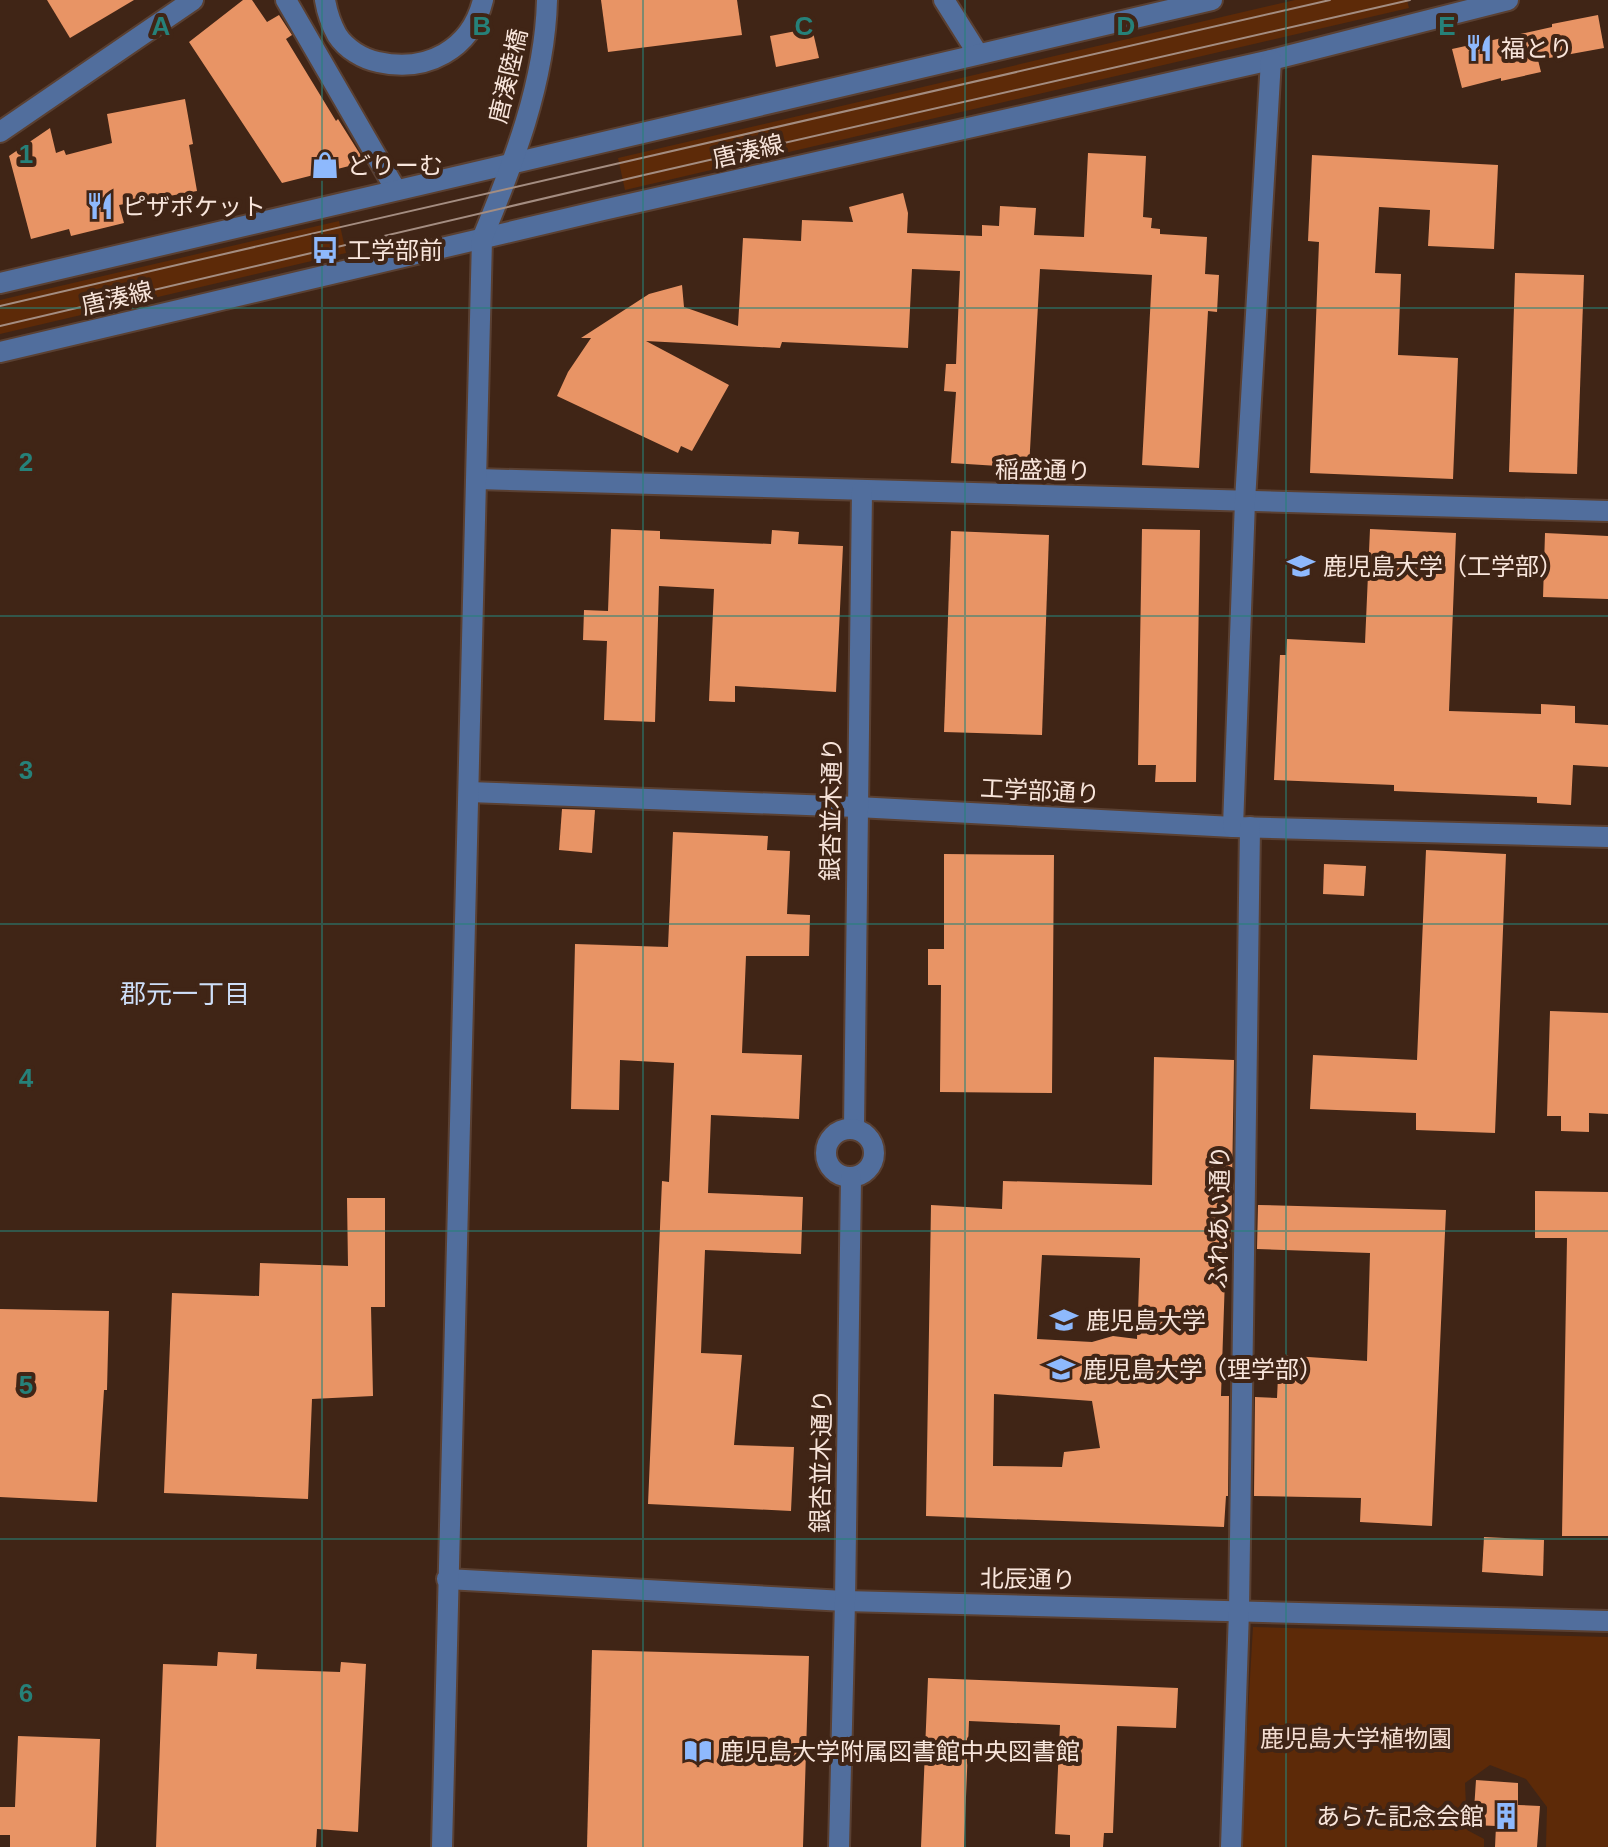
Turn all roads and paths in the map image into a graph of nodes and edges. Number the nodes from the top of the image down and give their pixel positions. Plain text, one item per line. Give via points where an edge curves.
1 (193, 0) edge
2 (286, 0) edge
3 (325, 0) edge
4 (483, 0) edge
5 (547, 0) edge
6 (944, 0) edge
7 (1212, 0) edge
8 (1508, 0) edge
9 (978, 54) junction
10 (1271, 60) junction
11 (0, 132) edge
12 (514, 162) junction
13 (396, 190) junction
14 (482, 239) junction
15 (0, 283) edge
16 (0, 352) edge
17 (477, 479) junction
18 (862, 491) junction
19 (1245, 501) junction
20 (1608, 511) edge
21 (469, 792) junction
22 (857, 807) junction
23 (1242, 827) junction
24 (1608, 837) edge
25 (854, 1128) junction
26 (851, 1178) junction
27 (447, 1579) junction
28 (845, 1601) junction
29 (1239, 1611) junction
30 (1608, 1621) edge
31 (442, 1847) edge
32 (839, 1847) edge
33 (1231, 1847) edge

1 - 11 street
2 - 13 street
3 - 4 street, 唐湊陸橋 via 339,38 363,59 413,66 453,50 470,31
5 - 12 street, 唐湊陸橋 via 546,35
6 - 9 street
7 - 9 street, 唐湊線
8 - 10 street, 唐湊線
9 - 12 street, 唐湊線
10 - 14 street, 唐湊線
10 - 19 street, ふれあい通り
12 - 13 street, 唐湊線
12 - 14 street, 唐湊陸橋
13 - 15 street, 唐湊線
14 - 16 street, 唐湊線
14 - 17 street
17 - 18 street, 稲盛通り
17 - 21 street
18 - 19 street, 稲盛通り
18 - 22 street, 銀杏並木通り
19 - 20 street, 稲盛通り
19 - 23 street, ふれあい通り
21 - 22 street, 工学部通り
21 - 27 street
22 - 23 street, 工学部通り
22 - 25 street, 銀杏並木通り
23 - 24 street, 工学部通り
23 - 29 street, ふれあい通り
25 - 26 street via 867,1134 874,1162
25 - 26 street via 838,1132 827,1144 827,1160 835,1173
26 - 28 street, 銀杏並木通り
27 - 28 street, 北辰通り
27 - 31 street
28 - 29 street, 北辰通り
28 - 32 street, 銀杏並木通り
29 - 30 street, 北辰通り
29 - 33 street, ふれあい通り

